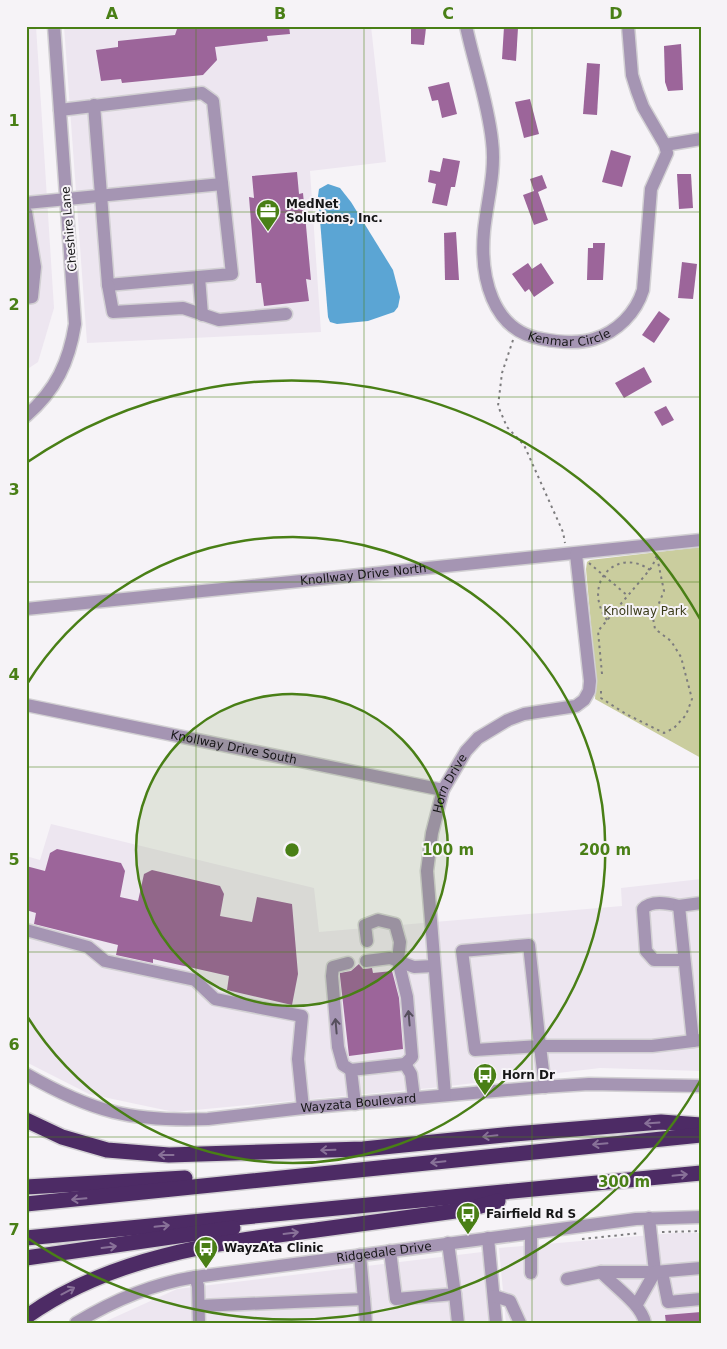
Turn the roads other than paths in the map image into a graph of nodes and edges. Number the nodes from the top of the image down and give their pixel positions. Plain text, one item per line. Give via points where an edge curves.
1 (54, 26) edge
2 (466, 26) edge
3 (628, 26) edge
4 (94, 104) junction
5 (60, 110) junction
6 (701, 140) edge
7 (665, 145) junction
8 (222, 184) junction
9 (101, 196) junction
10 (67, 198) junction
11 (26, 203) edge
12 (26, 212) edge
13 (199, 277) junction
14 (108, 285) junction
15 (26, 298) edge
16 (202, 314) junction
17 (286, 314) dead end
18 (26, 416) edge
19 (701, 540) edge
20 (571, 554) junction
21 (26, 609) edge
22 (26, 705) edge
23 (443, 790) junction
24 (701, 903) edge
25 (678, 906) junction
26 (26, 930) edge
27 (367, 941) dead end
28 (398, 960) junction
29 (684, 960) junction
30 (366, 961) dead end
31 (348, 963) dead end
32 (434, 966) junction
33 (697, 1041) edge
34 (540, 1046) junction
35 (406, 1064) junction
36 (351, 1070) junction
37 (26, 1074) edge
38 (701, 1086) edge
39 (545, 1087) junction
40 (445, 1095) junction
41 (414, 1098) junction
42 (355, 1104) junction
43 (304, 1108) junction
44 (26, 1120) edge
45 (701, 1125) edge
46 (701, 1135) edge
47 (372, 1170) junction
48 (701, 1173) edge
49 (26, 1187) edge
50 (527, 1192) junction
51 (26, 1204) edge
52 (383, 1205) junction
53 (701, 1216) edge
54 (649, 1218) junction
55 (531, 1233) junction
56 (26, 1238) edge
57 (488, 1238) junction
58 (448, 1243) junction
59 (390, 1251) junction
60 (360, 1255) junction
61 (26, 1258) edge
62 (701, 1268) edge
63 (601, 1272) junction
64 (658, 1272) junction
65 (531, 1273) dead end
66 (195, 1277) junction
67 (567, 1279) dead end
68 (456, 1294) junction
69 (494, 1296) junction
70 (364, 1299) junction
71 (701, 1299) edge
72 (636, 1304) junction
73 (198, 1306) junction
74 (26, 1317) edge
75 (76, 1323) edge
76 (199, 1323) edge
77 (366, 1323) edge
78 (458, 1323) edge
79 (496, 1323) edge
80 (520, 1323) edge
81 (645, 1323) edge

1 - 5 street, Cheshire Lane
2 - 7 street, Kenmar Circle via 492,142 484,269 492,300 500,315 516,330 530,337 548,340 589,341 604,336 630,315 643,290 648,202 655,176 667,153
3 - 7 street via 632,75 642,107
4 - 5 street
4 - 8 street via 202,93 213,101
4 - 9 street
5 - 10 street, Cheshire Lane
6 - 7 street
8 - 9 street
8 - 13 street via 232,274
9 - 10 street
9 - 14 street
10 - 11 street
10 - 18 street, Cheshire Lane via 75,298 72,348 54,388
12 - 15 street via 35,268 32,297
13 - 14 street
13 - 16 street
14 - 16 street via 113,312 183,308
16 - 17 street via 219,320
19 - 20 street, Knollway Drive North via 657,551
20 - 21 street, Knollway Drive North
20 - 23 street, Horn Drive via 589,691 576,706 524,714 492,728 466,751
22 - 23 street, Knollway Drive South
23 - 32 street, Horn Drive via 427,871
24 - 25 street
25 - 29 street
25 - 29 street via 650,904 643,910 646,951 654,960
26 - 43 street via 88,947 105,961 195,980 215,999 302,1016 298,1059
27 - 28 street via 366,925 378,920 395,924 400,942
28 - 30 street
28 - 32 street via 414,967
35 -> 28 street via 412,1057 407,997
29 - 33 street
36 -> 31 street via 343,1065 338,1047 332,976 333,967
32 - 40 street, Horn Drive
33 - 34 street via 652,1046
34 - 34 street via 529,945 462,951 475,1050
34 - 39 street
35 - 36 street
35 - 41 street
36 - 42 street
37 - 43 street, Wayzata Boulevard via 79,1102 140,1118 208,1119
38 - 39 street, Wayzata Boulevard via 589,1084
39 - 40 street, Wayzata Boulevard
40 - 41 street, Wayzata Boulevard
41 - 42 street, Wayzata Boulevard
42 - 43 street, Wayzata Boulevard
45 -> 44 highway via 661,1122 363,1150 169,1155 107,1150 62,1137
46 -> 47 highway
47 - 49 highway via 259,1173
47 -> 51 highway
50 -> 48 highway
50 - 52 highway
74 -> 50 highway via 89,1281 184,1250 470,1209
56 -> 52 highway
61 -> 52 highway
53 - 54 street, Ridgedale Drive
54 - 55 street, Ridgedale Drive
54 - 64 street
55 - 57 street, Ridgedale Drive
55 - 65 street
57 - 58 street, Ridgedale Drive
57 - 69 street
58 - 59 street, Ridgedale Drive
58 - 68 street
59 - 60 street, Ridgedale Drive
59 - 68 street via 396,1299
60 - 66 street, Ridgedale Drive
60 - 70 street
62 - 64 street
63 - 64 street
63 - 67 street
63 - 72 street via 619,1292
64 - 71 street via 668,1302
64 - 72 street
66 - 73 street
66 - 75 street, Ridgedale Drive via 129,1294
68 - 78 street
69 - 79 street
69 - 80 street via 510,1300
70 - 73 street
70 - 77 street
72 - 81 street via 644,1314
73 - 76 street

